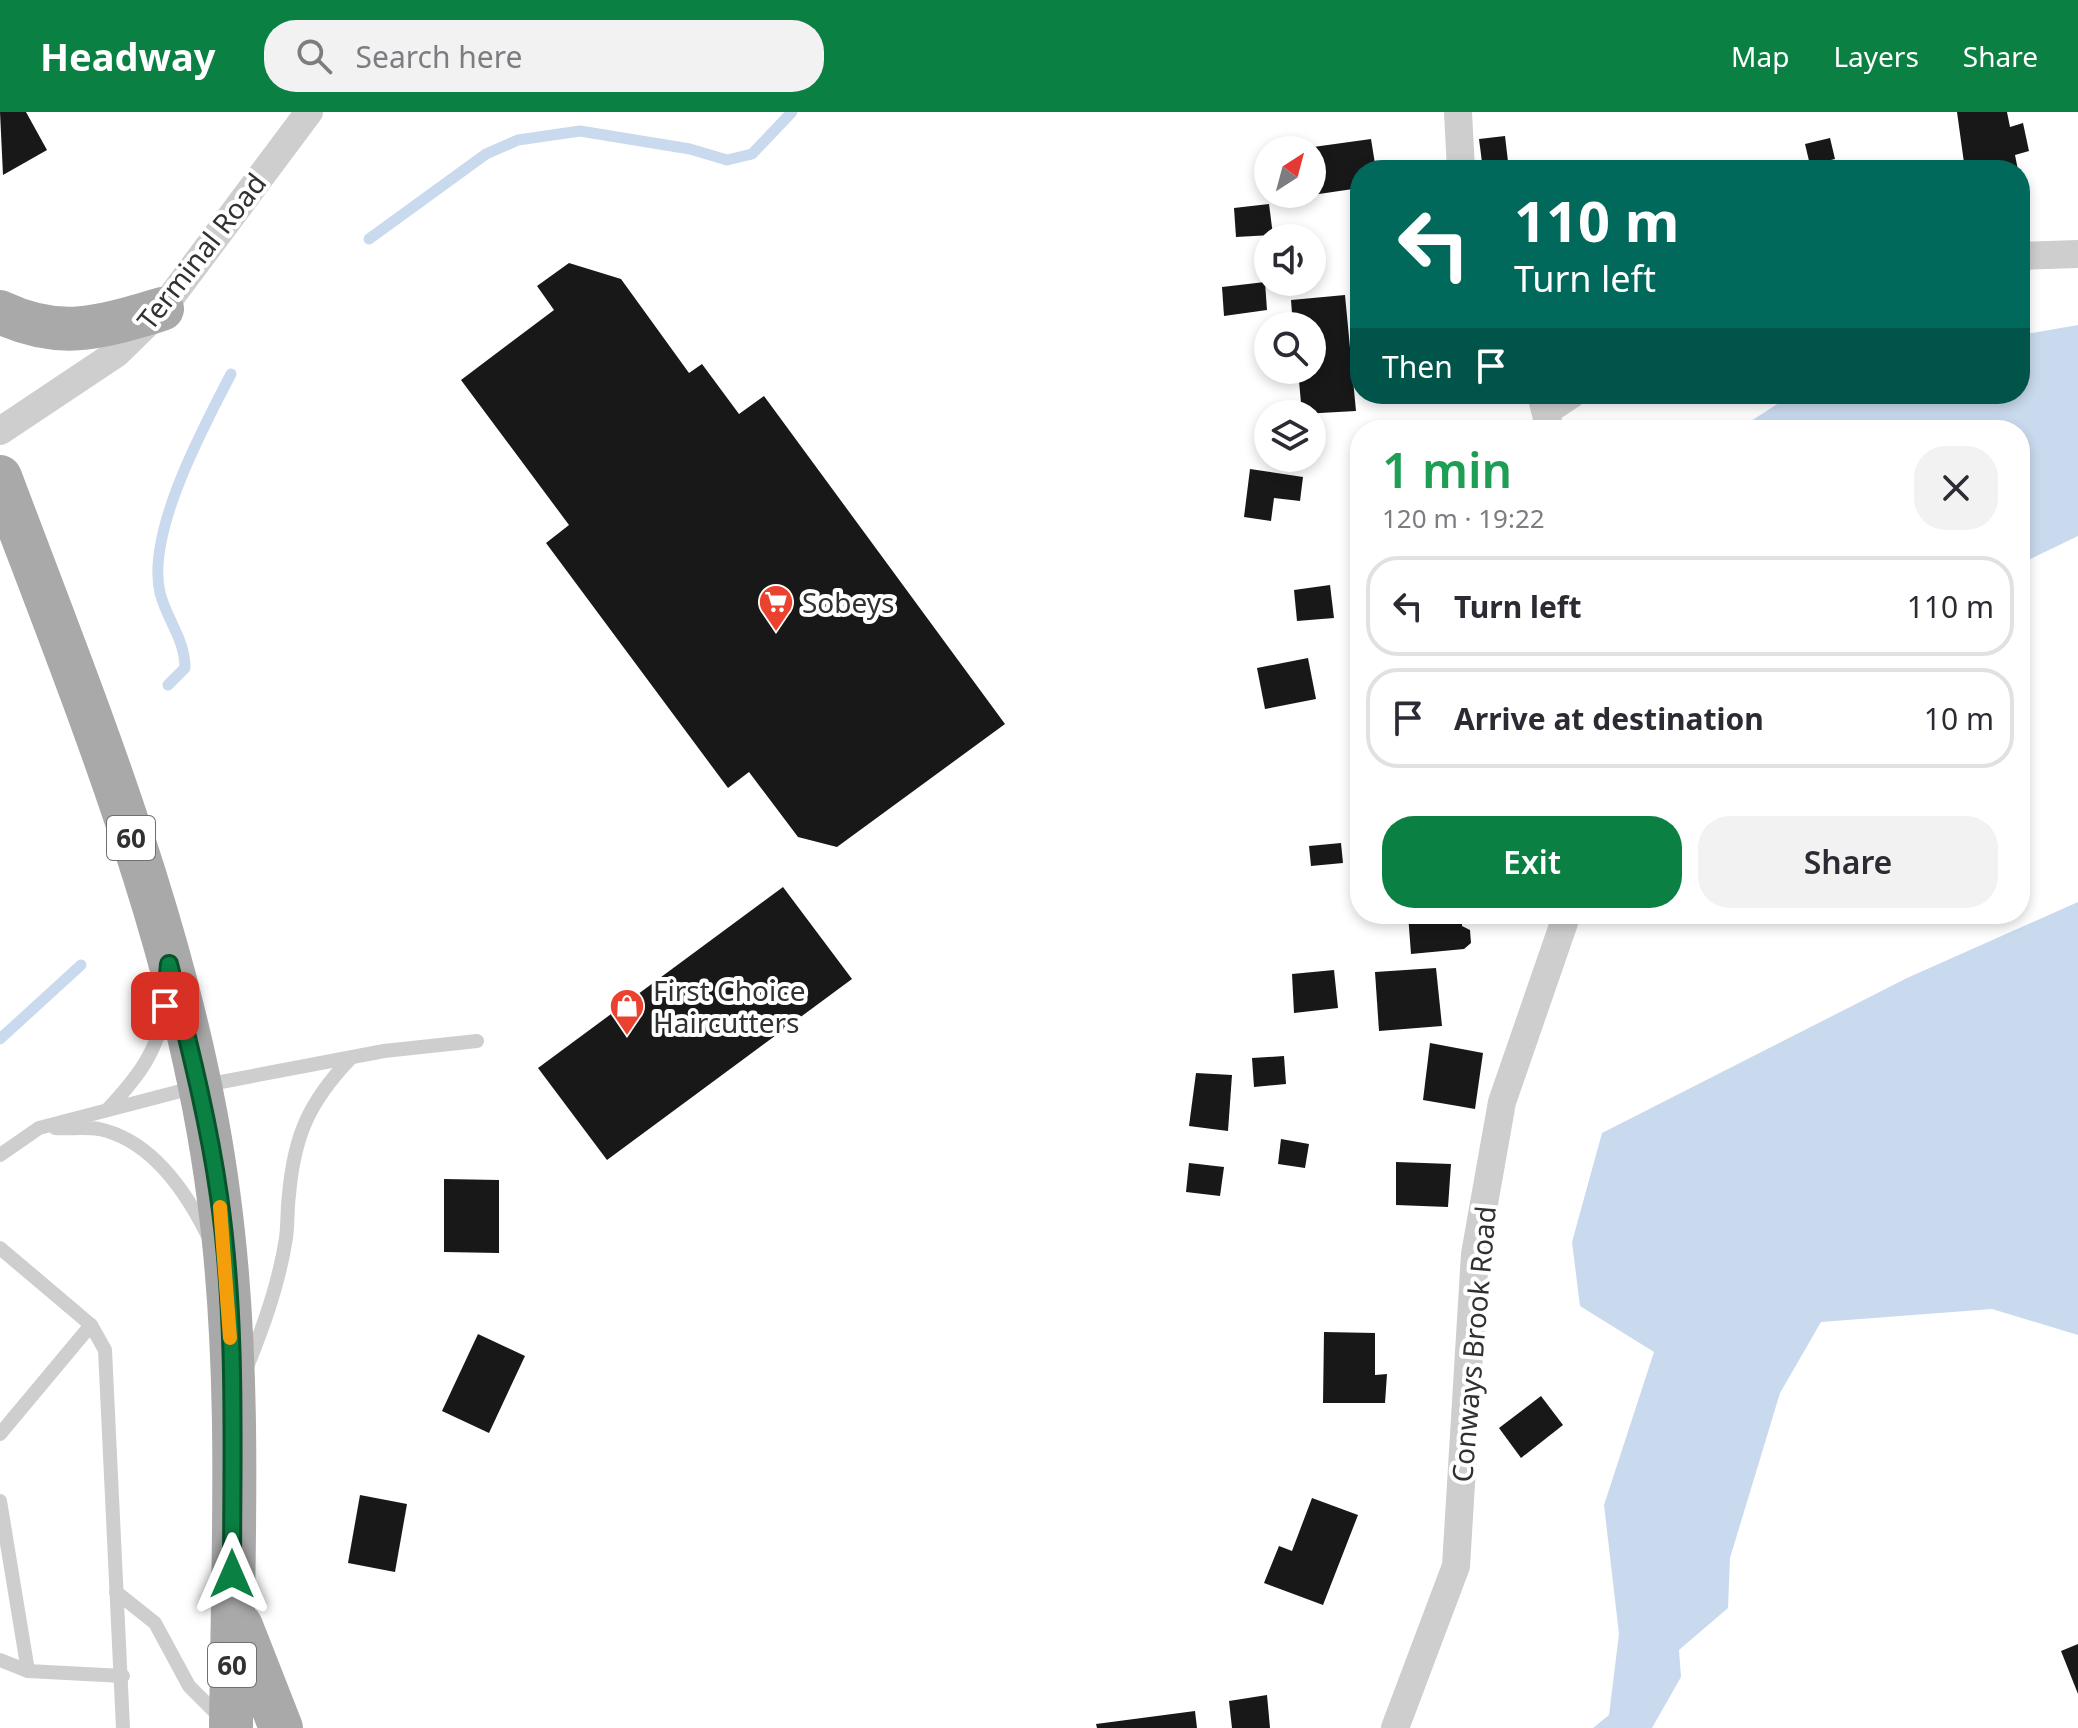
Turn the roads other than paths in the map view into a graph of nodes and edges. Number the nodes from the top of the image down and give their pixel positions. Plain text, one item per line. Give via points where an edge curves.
1 (309, 112) edge
2 (1458, 112) edge
3 (1460, 160) edge
4 (2078, 254) edge
5 (2030, 256) edge
6 (162, 309) junction
7 (0, 312) edge
8 (0, 431) edge
9 (0, 477) edge
10 (1564, 924) edge
11 (169, 964) junction
12 (477, 1041) dead end
13 (350, 1059) junction
14 (200, 1086) junction
15 (108, 1109) junction
16 (39, 1128) junction
17 (0, 1155) edge
18 (0, 1248) edge
19 (227, 1272) junction
20 (91, 1325) junction
21 (233, 1405) junction
22 (0, 1434) edge
23 (0, 1501) edge
24 (116, 1592) junction
25 (232, 1603) junction
26 (0, 1660) edge
27 (28, 1671) junction
28 (123, 1676) junction
29 (123, 1728) edge
30 (231, 1728) edge
31 (281, 1728) edge
32 (1395, 1728) edge

1 - 6 street, Terminal Road
2 - 3 street
4 - 5 street
6 - 7 main road via 77,330 48,330
6 - 8 street, Terminal Road via 117,353
9 - 11 main road, 60 via 89,713
10 - 32 street, Conways Brook Road via 1502,1102 1475,1254 1456,1566
11 - 14 main road, 60
11 - 15 lane via 162,1028 142,1073
12 - 13 lane
13 - 14 lane
13 - 21 lane via 323,1087 295,1149 287,1236 273,1301
14 - 15 lane
14 - 19 main road, 60
15 - 16 lane
16 - 17 lane
16 - 19 lane via 99,1129 133,1143 162,1165 194,1209
18 - 20 lane
19 - 21 main road, 60
20 - 22 lane
20 - 24 lane via 105,1350 108,1371
21 - 25 main road, 60
23 - 27 lane
24 - 28 lane
24 - 30 lane via 155,1623 189,1686
25 - 30 main road, 60
25 - 31 main road
26 - 27 lane
27 - 28 lane
28 - 29 lane

